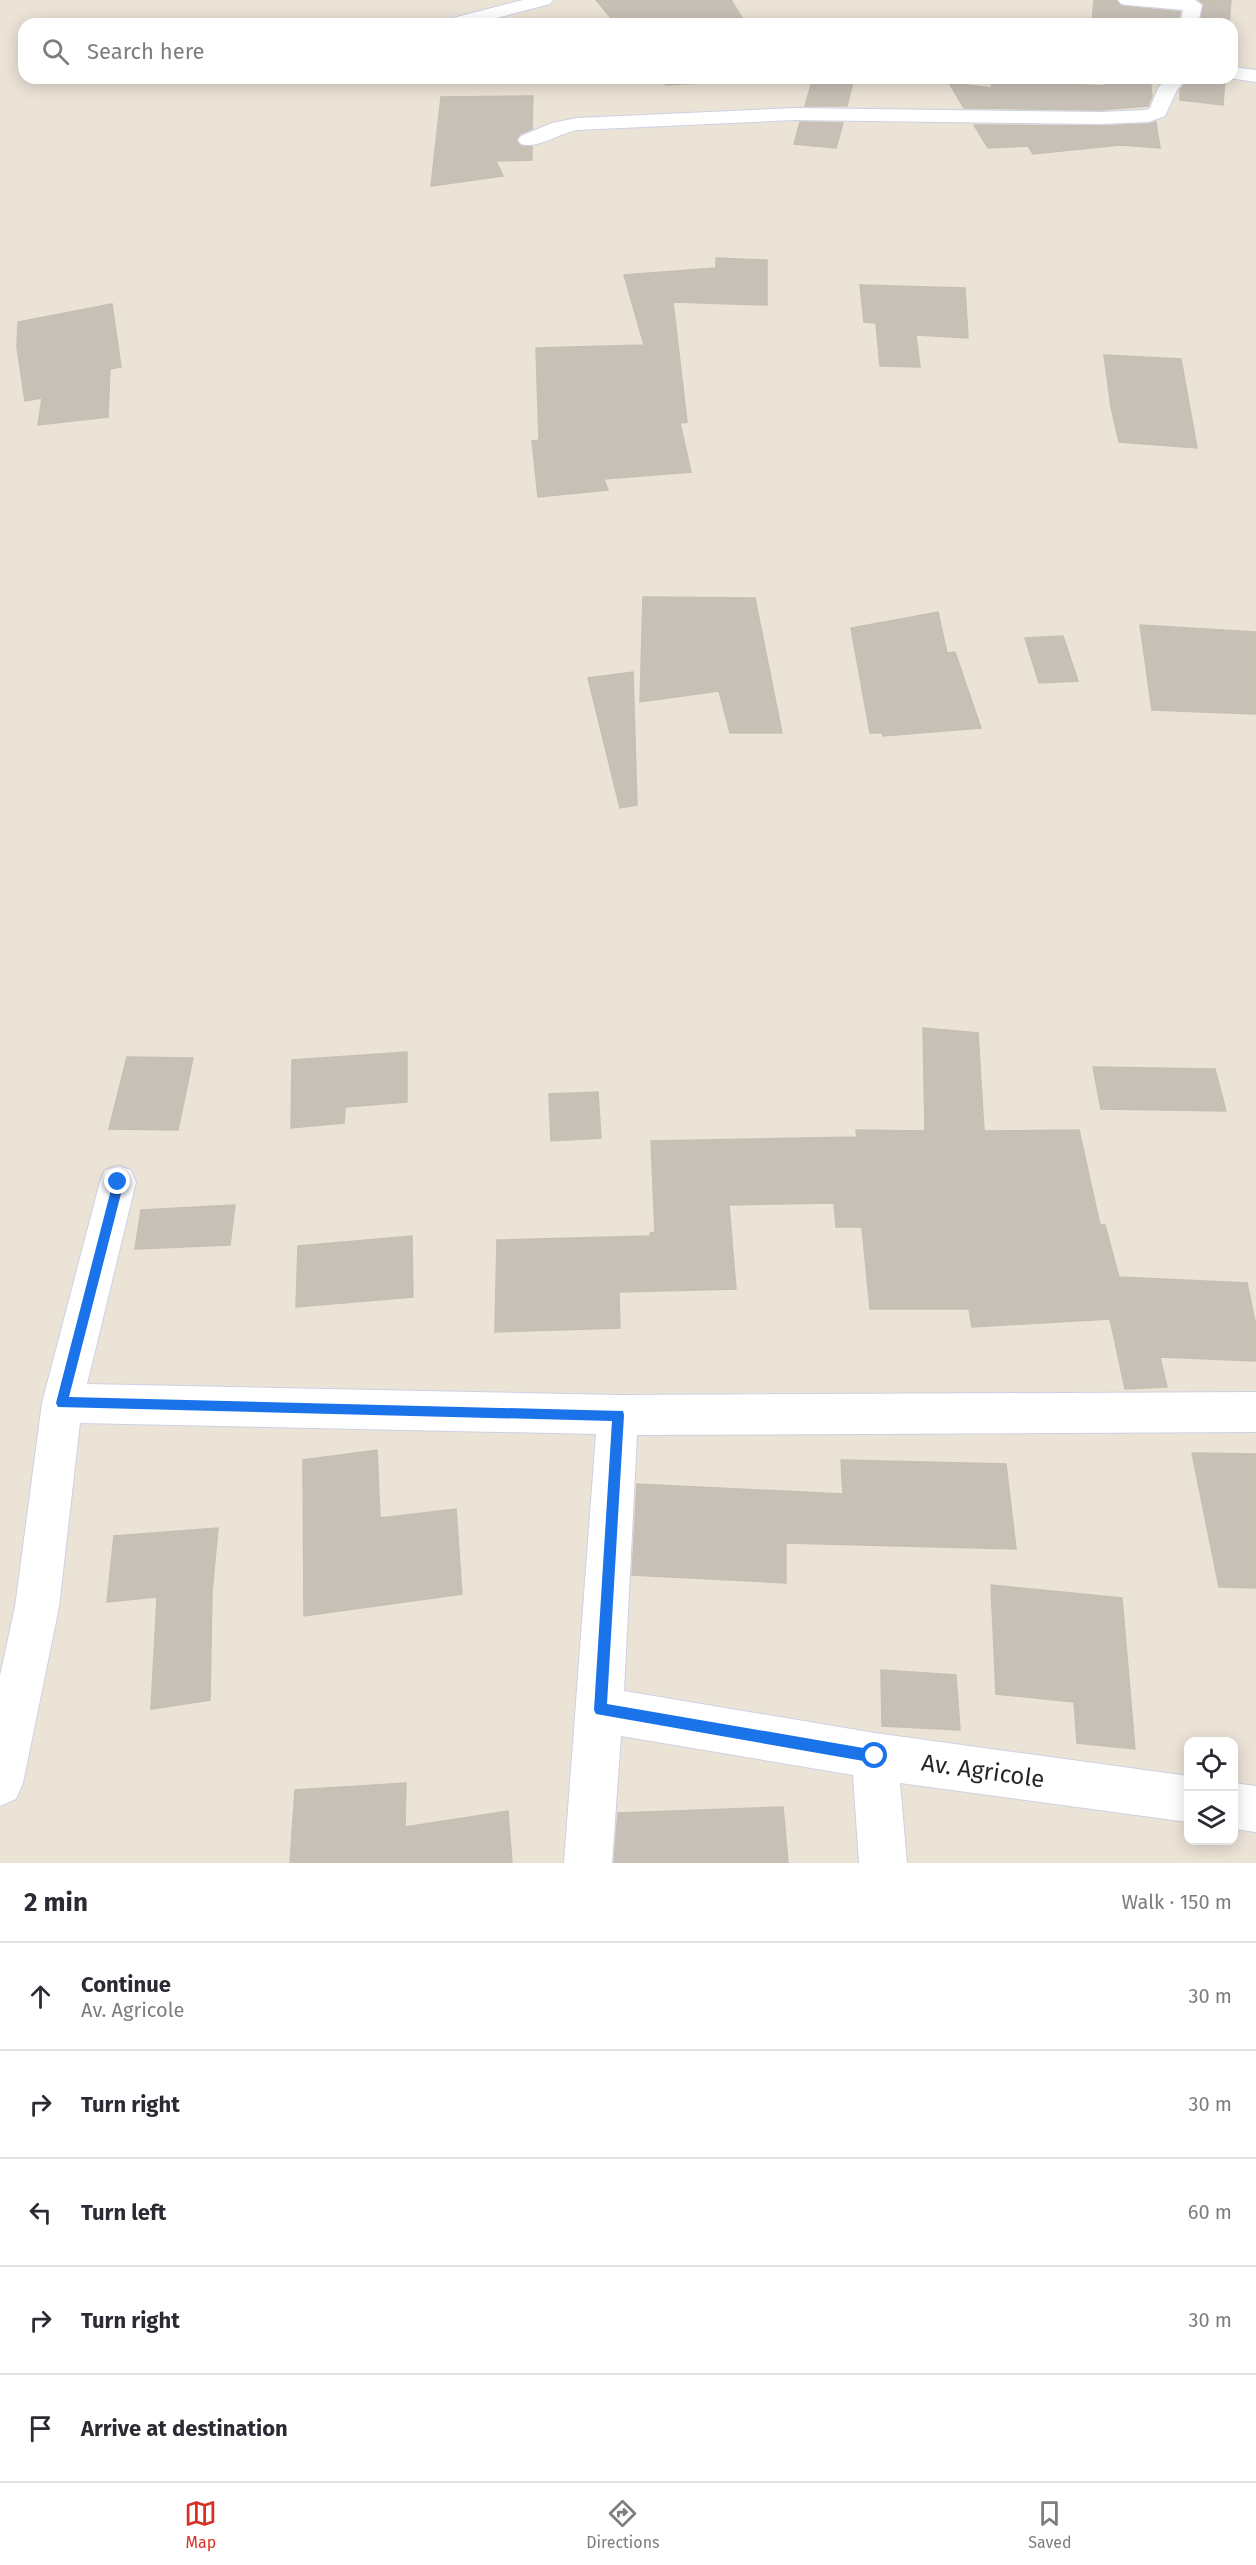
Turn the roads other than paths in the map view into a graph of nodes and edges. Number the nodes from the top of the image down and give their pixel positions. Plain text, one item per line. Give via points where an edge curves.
1 (544, 0) edge
2 (1127, 0) edge
3 (475, 18) edge
4 (1190, 18) edge
5 (1238, 74) edge
6 (1256, 76) edge
7 (1171, 84) edge
8 (528, 141) dead end
9 (118, 1182) dead end
10 (62, 1403) junction
11 (1256, 1412) edge
12 (618, 1415) junction
13 (600, 1710) junction
14 (875, 1756) junction
15 (0, 1783) edge
16 (1184, 1798) edge
17 (1238, 1807) edge
18 (1256, 1809) edge
19 (588, 1863) edge
20 (883, 1863) edge

1 - 3 street
2 - 4 street via 1193,5
5 - 6 street
7 - 8 street via 1158,112 1149,116 794,114 577,124
9 - 10 street
10 - 12 street
10 - 15 street via 37,1607
11 - 12 street
12 - 13 street
13 - 14 street, Av. Agricole
13 - 19 street
14 - 16 street, Av. Agricole
14 - 20 street
17 - 18 street

